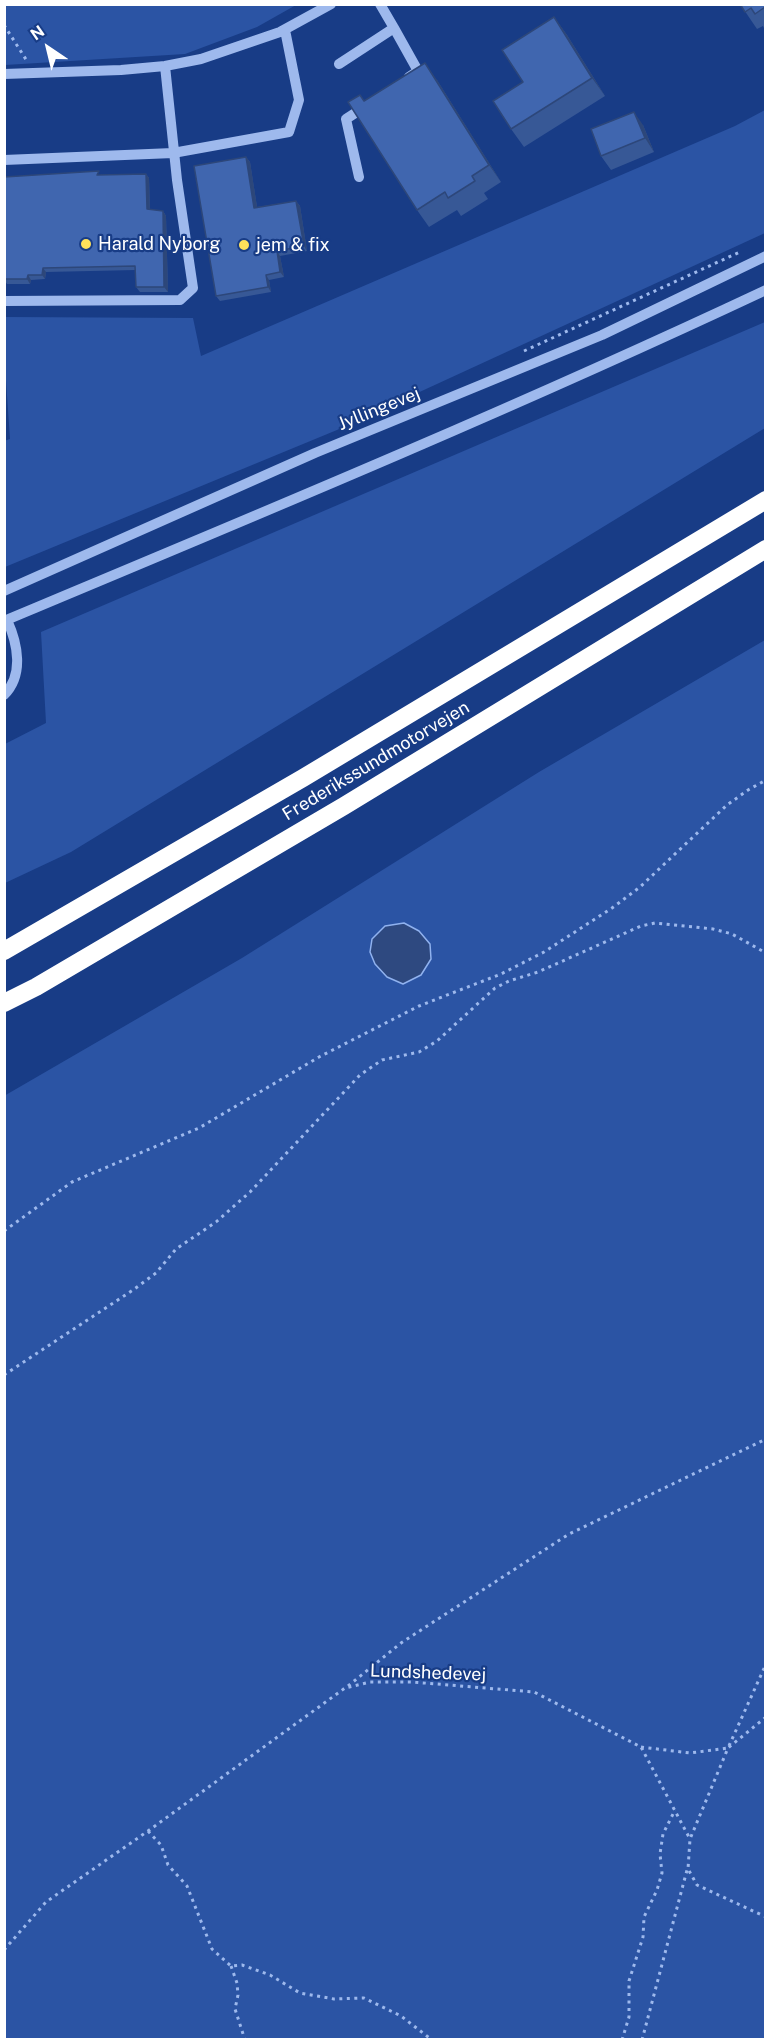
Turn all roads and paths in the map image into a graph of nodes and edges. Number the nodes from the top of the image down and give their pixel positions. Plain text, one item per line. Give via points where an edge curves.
1 (331, 4) edge
2 (380, 4) edge
3 (4, 25) edge
4 (394, 28) junction
5 (285, 30) junction
6 (339, 64) dead end
7 (165, 66) junction
8 (35, 73) junction
9 (4, 74) edge
10 (400, 83) edge
11 (373, 101) edge
12 (174, 153) junction
13 (4, 160) edge
14 (359, 177) dead end
15 (765, 256) edge
16 (765, 290) edge
17 (4, 302) edge
18 (765, 500) edge
19 (765, 549) edge
20 (4, 591) edge
21 (6, 621) edge
22 (4, 695) edge
23 (765, 780) edge
24 (4, 951) edge
25 (765, 953) edge
26 (4, 1003) edge
27 (4, 1231) edge
28 (4, 1375) edge
29 (765, 1439) edge
30 (765, 1664) edge
31 (345, 1688) junction
32 (765, 1717) edge
33 (641, 1748) junction
34 (728, 1748) junction
35 (675, 1810) junction
36 (148, 1831) junction
37 (690, 1839) junction
38 (687, 1869) junction
39 (765, 1917) edge
40 (4, 1950) edge
41 (231, 1966) junction
42 (245, 2040) edge
43 (432, 2040) edge
44 (622, 2040) edge
45 (642, 2040) edge

1 - 5 street
2 - 4 street
3 - 8 path
4 - 6 street
4 - 10 street via 418,70
5 - 7 street via 201,59
5 - 12 street via 299,99 289,132
7 - 8 street
7 - 12 street
8 - 9 street
11 - 14 street via 346,119
12 - 13 street
12 - 17 street via 193,288 180,300
15 - 20 street, Jyllingevej via 602,335 315,453
16 - 21 street via 321,488
18 - 24 highway, Frederikssundmotorvejen via 303,778
19 - 26 highway, Frederikssundmotorvejen via 344,806
21 - 22 street via 12,631 18,663 13,686
23 - 27 path via 727,805 639,887 544,952 501,974 418,1006 329,1052 199,1128 72,1182
25 - 28 path via 732,934 655,923 495,988 437,1041 419,1052 382,1060 360,1075 250,1192 216,1222 176,1249 133,1290
29 - 31 path via 569,1534 401,1643
30 - 34 path
31 - 33 path, Lundshedevej via 370,1682 412,1682 534,1692
31 - 36 path, Lundshedevej
32 - 34 path
33 - 34 path via 690,1753
33 - 35 path
34 - 37 path
35 - 37 path
35 - 44 path via 663,1834 662,1873 644,1917 643,1937 629,1981 629,2017
36 - 40 path, Lundshedevej via 46,1902
36 - 41 path via 161,1845 168,1865 187,1886 212,1948
37 - 38 path
38 - 39 path via 697,1886
38 - 45 path
41 - 42 path via 237,1983 235,2009
41 - 43 path via 242,1965 261,1972 300,1993 334,1999 364,1998 401,2016

